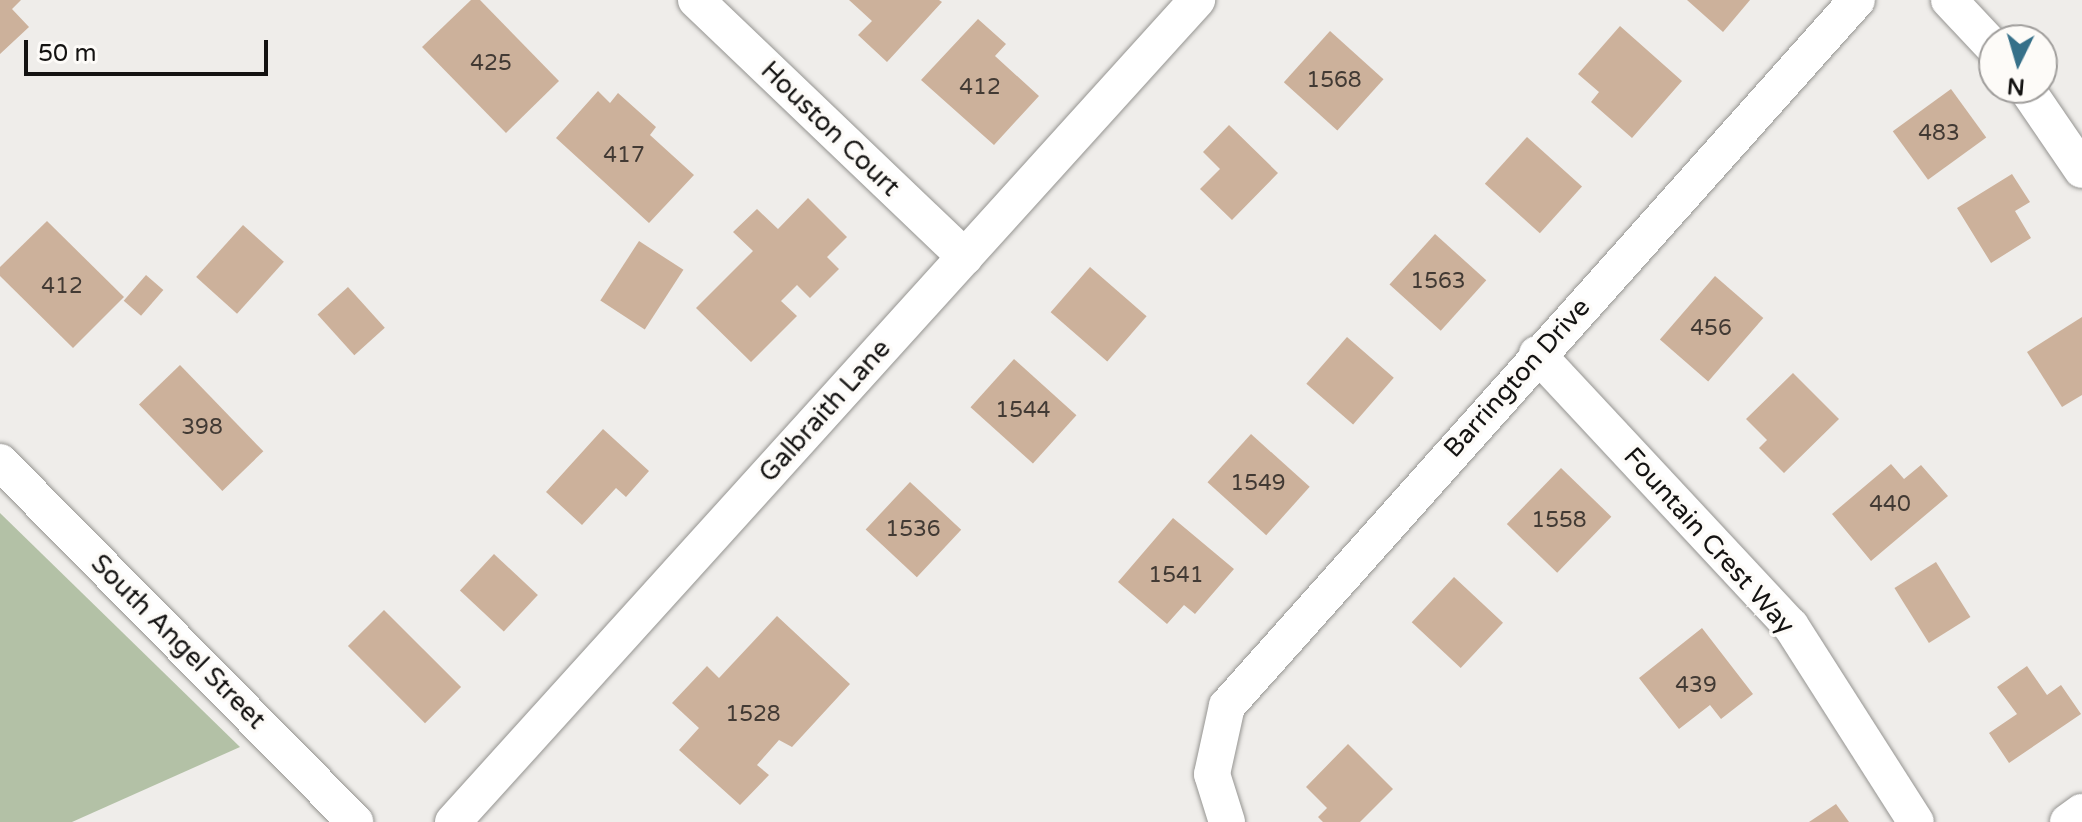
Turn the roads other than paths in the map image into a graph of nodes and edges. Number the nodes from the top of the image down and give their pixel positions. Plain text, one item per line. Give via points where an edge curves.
1 (696, 0) edge
2 (1197, 0) edge
3 (1857, 0) edge
4 (1949, 0) edge
5 (1978, 31) edge
6 (2037, 104) edge
7 (2082, 170) edge
8 (965, 257) junction
9 (1537, 354) junction
10 (0, 462) edge
11 (2082, 812) edge
12 (355, 822) edge
13 (453, 822) edge
14 (1227, 822) edge
15 (1916, 822) edge
16 (2068, 822) edge

1 - 8 street, Houston Court
2 - 8 street, Galbraith Lane
3 - 9 street, Barrington Drive
4 - 5 street
6 - 7 street
8 - 13 street, Galbraith Lane
9 - 14 street, Barrington Drive via 1227,706 1212,774
9 - 15 street, Fountain Crest Way via 1791,626
10 - 12 street, South Angel Street
11 - 16 street

